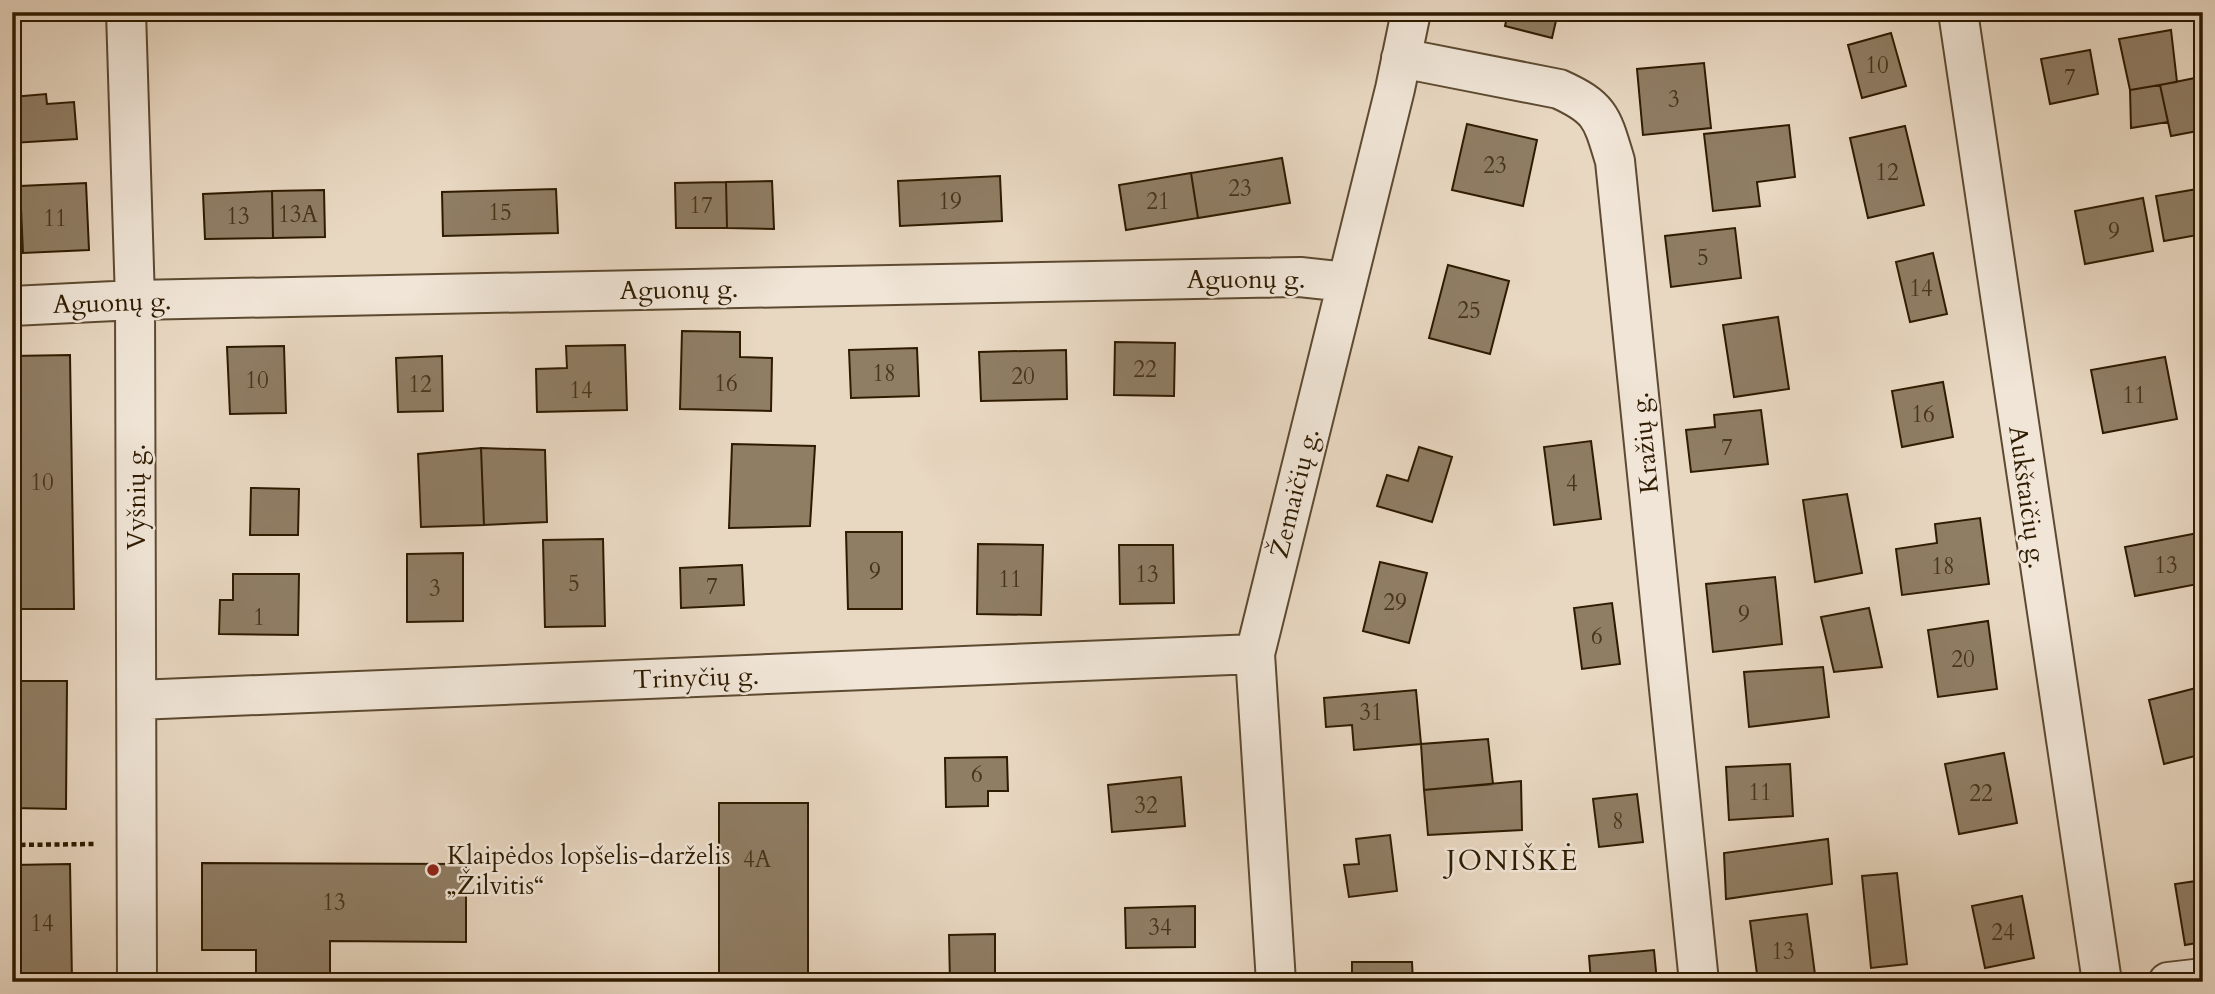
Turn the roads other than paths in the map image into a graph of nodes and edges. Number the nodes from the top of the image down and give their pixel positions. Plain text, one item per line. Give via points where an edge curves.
1 (126, 12) edge
2 (1411, 12) edge
3 (1958, 12) edge
4 (1402, 58) junction
5 (1346, 282) junction
6 (135, 300) junction
7 (12, 306) edge
8 (1255, 654) junction
9 (137, 700) junction
10 (2203, 978) edge
11 (137, 982) edge
12 (1276, 982) edge
13 (1699, 982) edge
14 (2102, 982) edge
15 (2168, 982) edge

1 - 6 street, Vyšnių g.
2 - 4 street, Žemaičių g.
3 - 14 street, Aukštaičių g.
4 - 5 street, Žemaičių g.
4 - 13 street, Kražių g. via 1559,89 1581,99 1603,120 1615,161
5 - 6 street, Aguonų g. via 1300,277
5 - 8 street, Žemaičių g.
6 - 7 street, Aguonų g.
6 - 9 street, Vyšnių g.
8 - 9 street, Trinyčių g.
8 - 12 street, Žemaičių g.
9 - 11 street, Vyšnių g.
10 - 15 street

